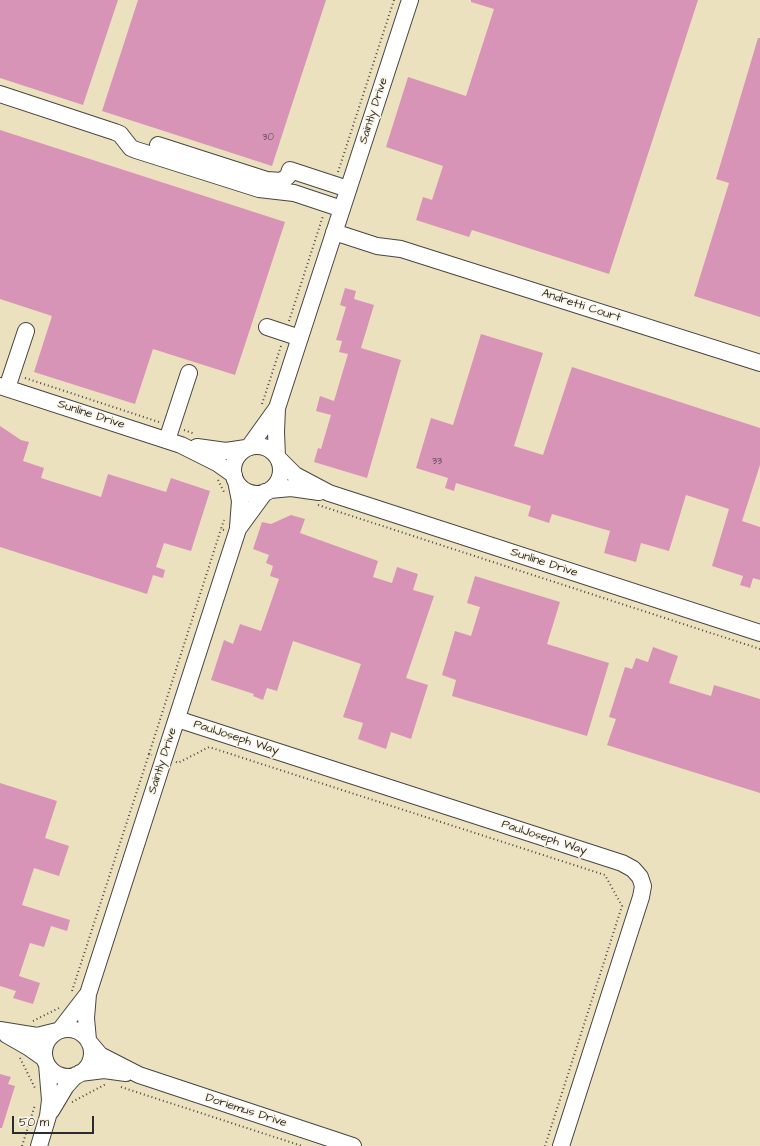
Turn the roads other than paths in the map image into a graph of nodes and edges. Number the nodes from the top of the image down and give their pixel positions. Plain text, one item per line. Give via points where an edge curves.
1 (410, 0) edge
2 (0, 94) edge
3 (158, 145) dead end
4 (341, 187) junction
5 (335, 217) junction
6 (267, 327) dead end
7 (26, 331) dead end
8 (293, 335) junction
9 (760, 363) edge
10 (189, 373) dead end
11 (6, 382) edge
12 (269, 406) junction
13 (178, 439) junction
14 (248, 448) junction
15 (278, 458) junction
16 (235, 478) junction
17 (267, 491) junction
18 (329, 493) junction
19 (232, 531) junction
20 (760, 634) edge
21 (176, 719) junction
22 (88, 994) junction
23 (0, 1031) edge
24 (59, 1031) junction
25 (88, 1041) junction
26 (46, 1061) junction
27 (78, 1074) junction
28 (139, 1075) junction
29 (42, 1108) junction
30 (39, 1146) edge
31 (353, 1146) edge
32 (561, 1146) edge

1 - 4 street, Saintly Drive
2 - 5 street via 120,134 131,148 136,150 259,189 294,193
3 - 4 street via 267,180 282,181 290,170
4 - 5 street, Saintly Drive
5 - 8 street, Saintly Drive
5 - 9 street, Andretti Court via 401,249
6 - 8 street
7 - 11 street
8 - 12 street, Saintly Drive
10 - 13 street
11 - 13 street, Sunline Drive
12 - 14 street, Saintly Drive
12 - 15 street, Saintly Drive
13 - 14 street, Sunline Drive via 226,451
13 - 16 street, Sunline Drive
14 - 15 street via 265,447
14 - 16 street via 236,459
15 - 17 street via 281,468 279,478
15 - 18 street, Sunline Drive via 295,475
16 - 17 street via 242,488 251,492
16 - 19 street, Saintly Drive via 240,501
17 - 18 street, Sunline Drive via 291,488
17 - 19 street, Saintly Drive
18 - 20 street, Sunline Drive
19 - 21 street, Saintly Drive
21 - 22 street, Saintly Drive via 156,756
21 - 32 street, PaulJoseph Way via 622,863 633,869 643,886 641,897
22 - 24 street, Saintly Drive
22 - 25 street, Saintly Drive
23 - 24 street via 37,1036
23 - 26 street
24 - 25 street via 76,1030
24 - 26 street via 50,1036 46,1043
25 - 27 street via 91,1056 88,1066
25 - 28 street, Doriemus Drive via 100,1055
26 - 27 street via 53,1071 62,1076
26 - 29 street via 50,1086
27 - 28 street, Doriemus Drive via 104,1070
27 - 29 street
28 - 31 street, Doriemus Drive
29 - 30 street

